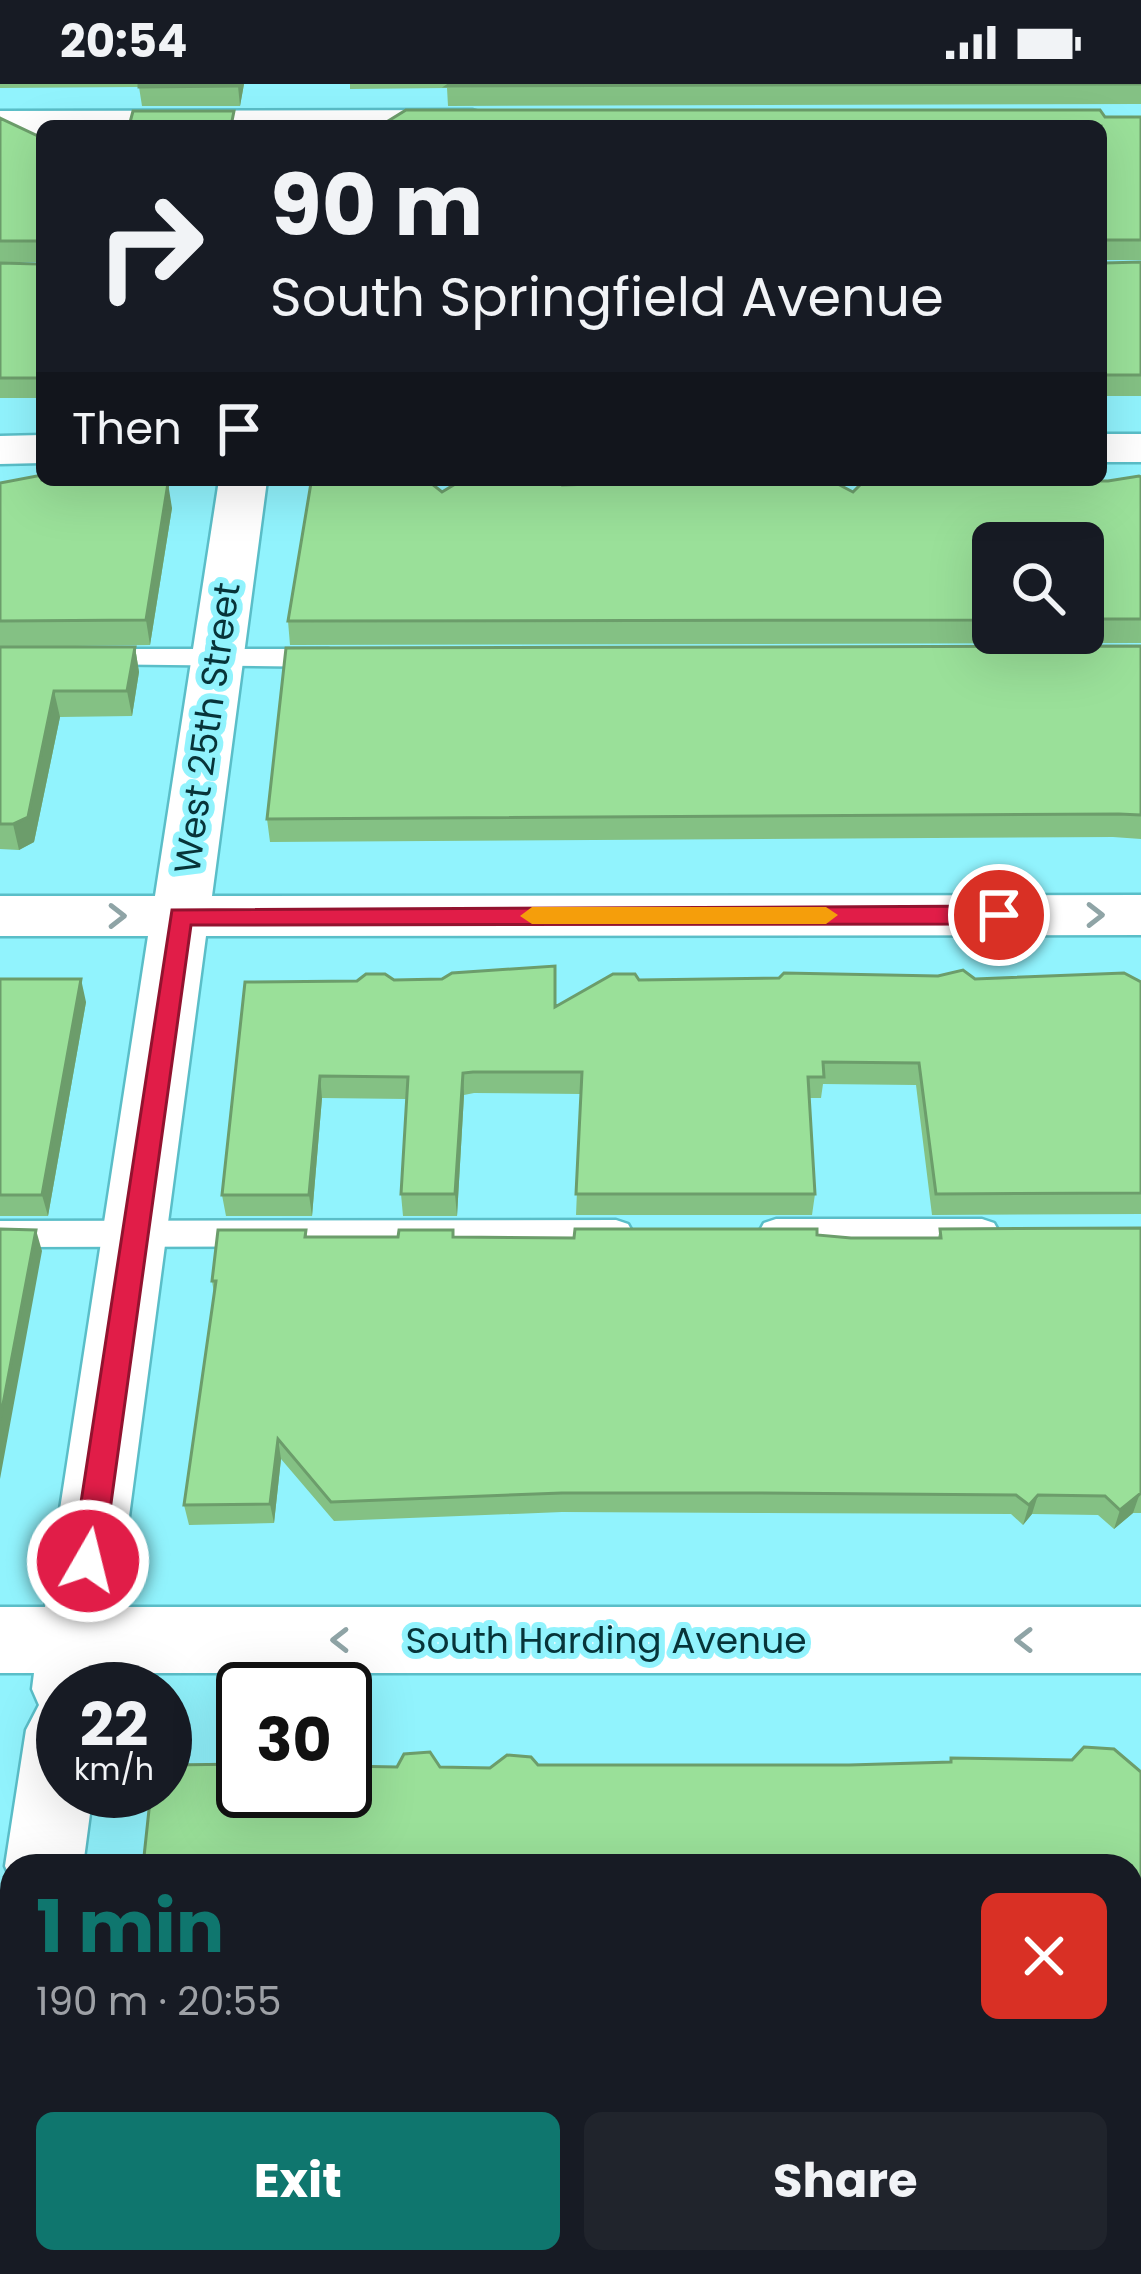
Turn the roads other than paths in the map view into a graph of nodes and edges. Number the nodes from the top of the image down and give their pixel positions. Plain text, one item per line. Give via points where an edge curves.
1 (296, 111) edge
2 (74, 120) edge
3 (469, 120) edge
4 (36, 122) edge
5 (0, 123) edge
6 (1107, 448) edge
7 (1141, 448) edge
8 (36, 449) edge
9 (0, 450) edge
10 (242, 486) edge
11 (63, 658) edge
12 (218, 658) junction
13 (346, 658) edge
14 (1141, 915) edge
15 (0, 916) edge
16 (180, 916) junction
17 (734, 1232) edge
18 (1021, 1232) edge
19 (638, 1233) edge
20 (0, 1234) edge
21 (134, 1234) junction
22 (0, 1640) edge
23 (1141, 1640) edge
24 (64, 1662) edge
25 (73, 1662) edge
26 (192, 1662) edge
27 (51, 1818) edge
28 (46, 1854) edge

1 - 2 street
1 - 3 street
4 - 5 street
6 - 7 street
8 - 9 street
10 - 12 street, West 25th Street
11 - 12 lane
12 - 13 lane
12 - 16 street, West 25th Street
16 -> 14 street
15 -> 16 street
16 - 21 street, West 25th Street
17 - 18 lane
19 - 21 lane
20 - 21 lane
21 - 25 street, West 25th Street
22 - 24 street, South Harding Avenue
23 -> 26 street, South Harding Avenue
27 - 28 street

